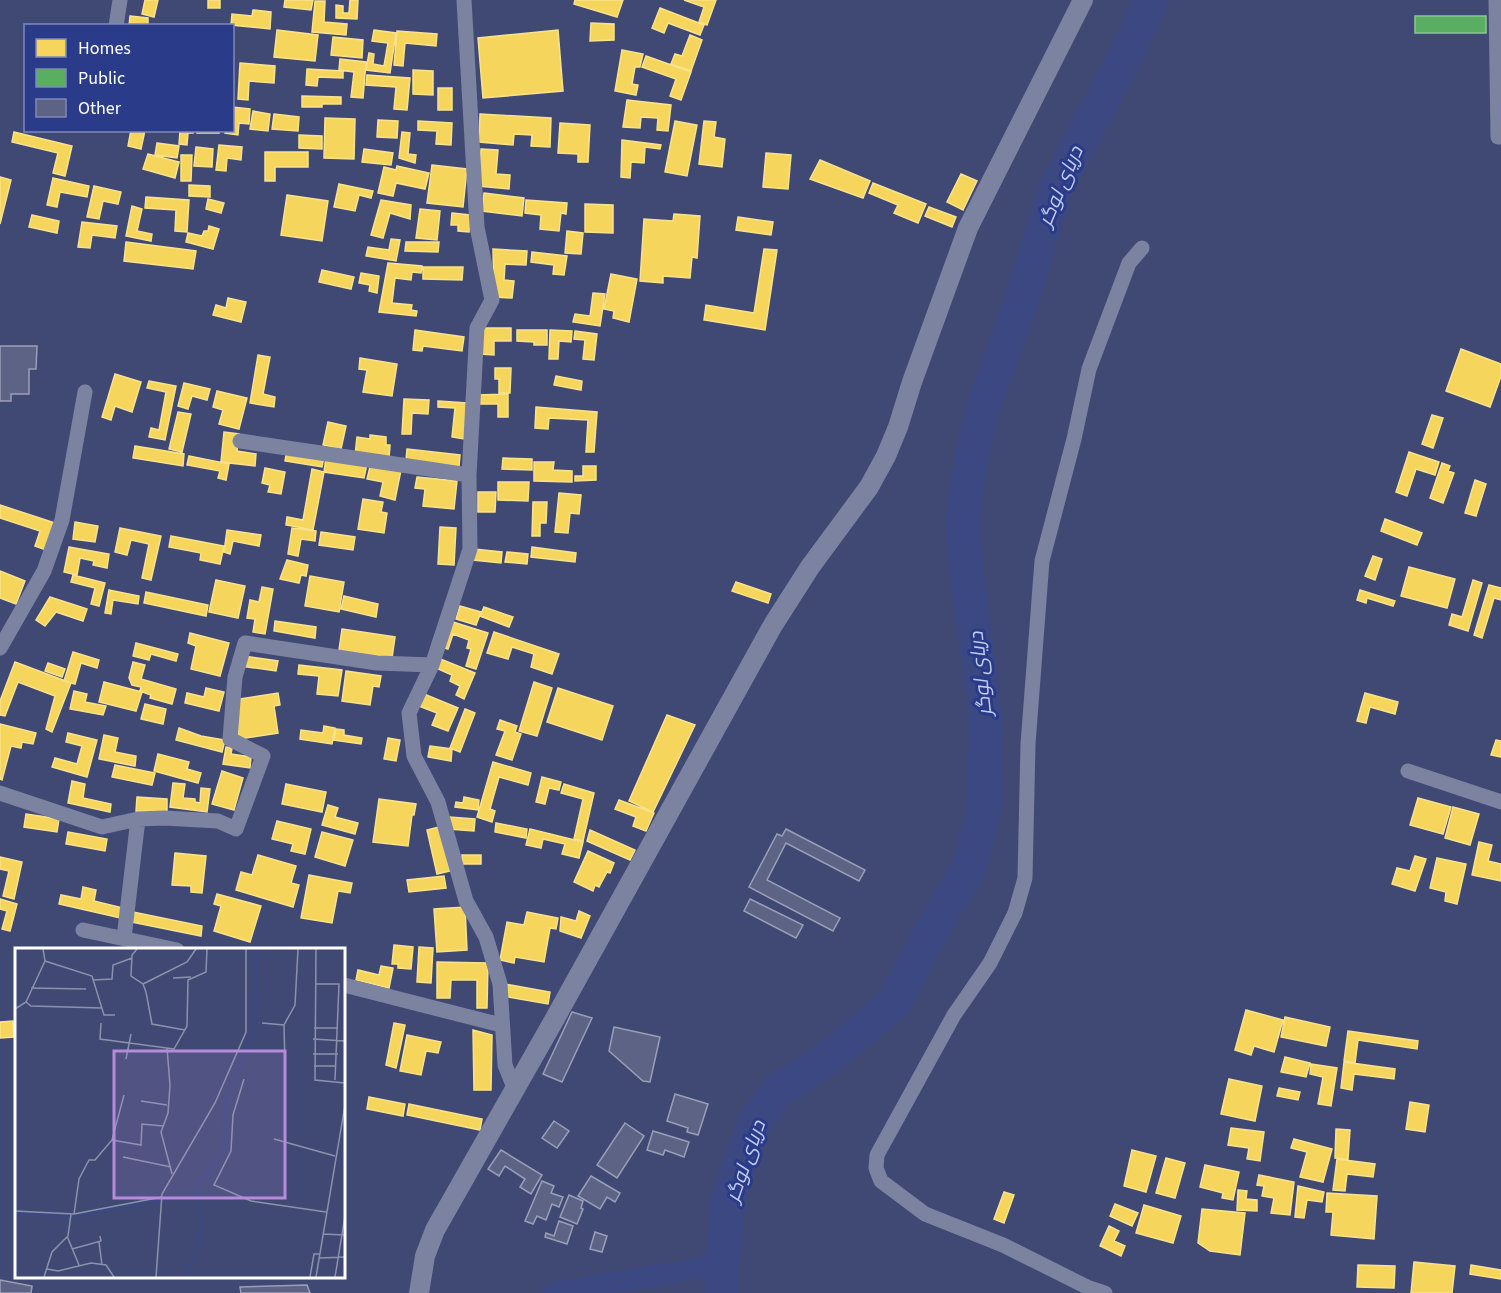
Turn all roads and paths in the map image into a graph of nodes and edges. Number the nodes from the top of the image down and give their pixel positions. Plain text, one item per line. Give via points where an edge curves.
1 (120, 0) edge
2 (464, 0) edge
3 (1083, 0) edge
4 (1496, 0) edge
5 (116, 24) edge
6 (1498, 137) dead end
7 (1142, 248) dead end
8 (85, 392) dead end
9 (240, 441) dead end
10 (469, 475) junction
11 (0, 648) edge
12 (432, 665) junction
13 (1408, 771) dead end
14 (0, 793) edge
15 (1501, 802) edge
16 (138, 819) junction
17 (83, 930) dead end
18 (124, 938) junction
19 (168, 948) edge
20 (345, 985) edge
21 (501, 1025) junction
22 (515, 1090) junction
23 (414, 1291) edge
24 (1105, 1293) edge

1 - 5 street
2 - 10 street via 477,227 492,300 477,328
3 - 22 street via 968,228 886,456 869,488 773,625
4 - 6 street
7 - 24 street via 1129,263 1089,369 1042,561 1028,744 1025,878 1015,912 990,963 954,1015 877,1155 876,1168 881,1181 925,1214
8 - 11 street via 56,540 44,571
9 - 10 street
10 - 12 street via 470,549
12 - 16 street via 377,663 245,643 235,677 230,739 263,756 236,829 218,821
12 - 21 street via 409,714 414,756 438,802 466,901 486,937 500,984
13 - 15 street
14 - 16 street via 102,827
16 - 18 street
17 - 18 street
18 - 19 street
20 - 21 street
21 - 22 street via 505,1065
22 - 23 street via 435,1230

